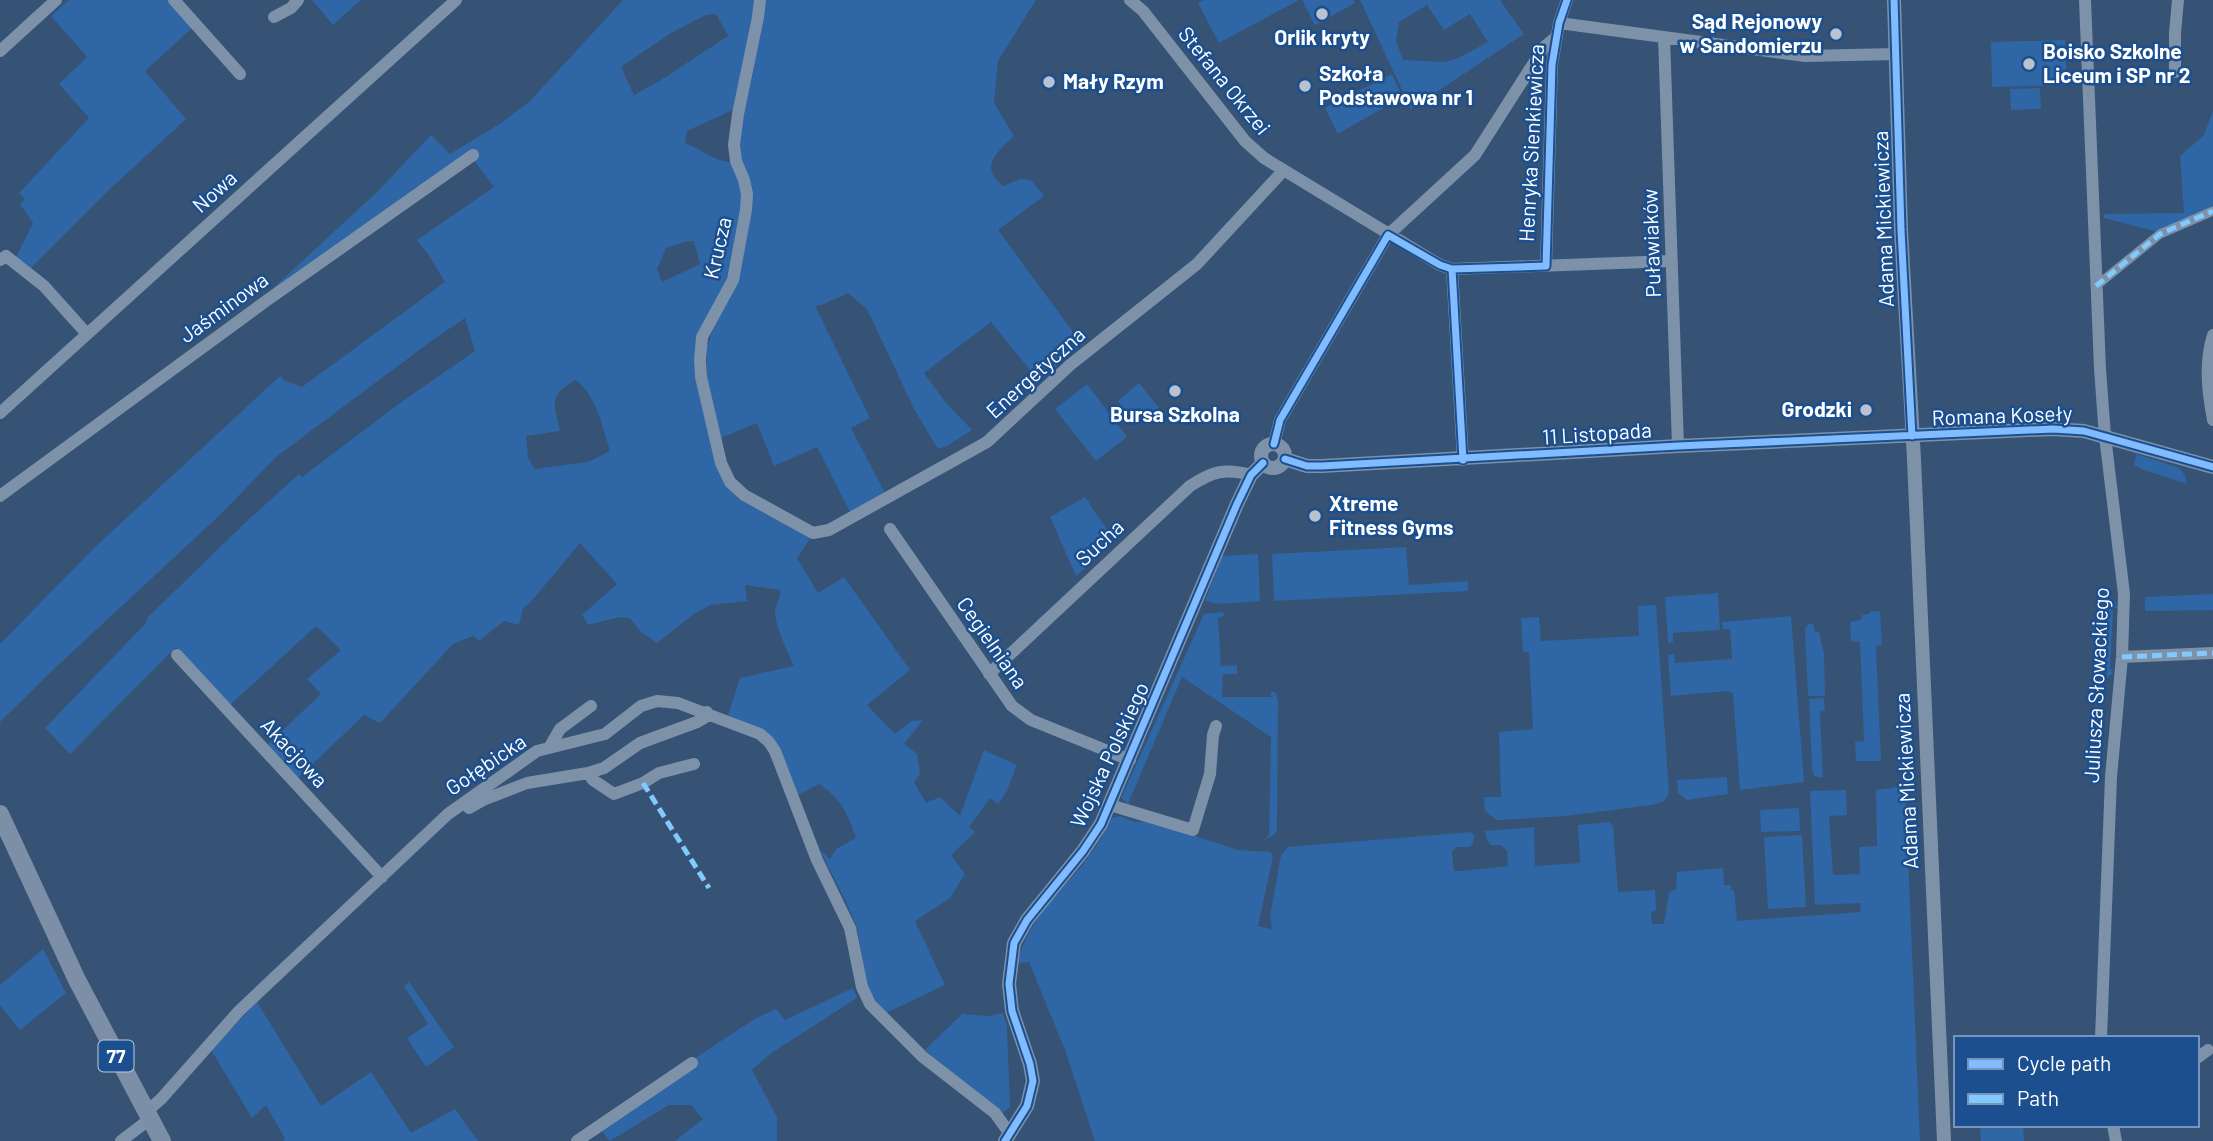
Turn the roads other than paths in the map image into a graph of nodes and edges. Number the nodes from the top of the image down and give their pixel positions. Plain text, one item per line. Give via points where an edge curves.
1 (56, 0) edge
2 (174, 0) edge
3 (299, 0) edge
4 (456, 0) edge
5 (760, 0) edge
6 (1130, 0) edge
7 (1567, 0) edge
8 (1894, 0) edge
9 (2085, 0) edge
10 (2178, 0) edge
11 (274, 17) dead end
12 (1559, 23) junction
13 (1556, 37) junction
14 (1664, 37) junction
15 (0, 51) edge
16 (1896, 54) junction
17 (2175, 72) dead end
18 (240, 74) dead end
19 (473, 155) dead end
20 (1283, 171) junction
21 (2213, 211) edge
22 (1388, 235) junction
23 (0, 260) edge
24 (1672, 261) junction
25 (1546, 266) junction
26 (1452, 269) junction
27 (2096, 286) junction
28 (87, 334) junction
29 (2213, 335) edge
30 (0, 413) edge
31 (2213, 421) edge
32 (1912, 436) junction
33 (2105, 436) junction
34 (1274, 444) junction
35 (1678, 446) junction
36 (1285, 459) junction
37 (1463, 460) junction
38 (1263, 463) junction
39 (2213, 467) edge
40 (1251, 475) junction
41 (0, 496) edge
42 (778, 513) joint
43 (890, 529) dead end
44 (2213, 653) edge
45 (177, 654) dead end
46 (2122, 657) junction
47 (989, 674) junction
48 (590, 706) dead end
49 (707, 712) junction
50 (1216, 726) dead end
51 (549, 748) junction
52 (1130, 760) junction
53 (694, 764) dead end
54 (588, 773) junction
55 (1110, 804) junction
56 (0, 814) edge
57 (419, 841) junction
58 (382, 877) junction
59 (2101, 1036) edge
60 (692, 1063) dead end
61 (148, 1116) junction
62 (1010, 1139) edge
63 (121, 1141) edge
64 (162, 1141) edge
65 (577, 1141) edge
66 (1944, 1141) edge

1 - 15 street
2 - 18 street
3 - 11 street
4 - 28 street, Nowa
5 - 42 street, Krucza via 735,131 736,160 747,194 737,267 702,337 700,359 725,473 744,495
6 - 20 street, Stefana Okrzei via 1245,141
7 - 12 street, Henryka Sienkiewicza
8 - 16 street, Adama Mickiewicza
9 - 27 street, Juliusza Słowackiego
10 - 17 street
12 - 13 street, Henryka Sienkiewicza
12 - 14 street
13 - 22 street via 1548,41 1475,155
13 - 25 street, Henryka Sienkiewicza
14 - 16 street via 1805,57
14 - 24 street, Puławiaków
16 - 32 street, Adama Mickiewicza
19 - 41 street, Jaśminowa
20 - 22 street, Stefana Okrzei
20 - 42 street, Energetyczna via 1197,264 1070,365 987,442 822,533 813,533
21 - 27 street via 2160,234
22 - 26 street, Stefana Okrzei
22 - 34 street via 1280,420
23 - 28 street via 6,256 44,286
24 - 25 street
24 - 35 street, Puławiaków
25 - 26 street
26 - 37 street
27 - 33 street, Juliusza Słowackiego
28 - 30 street, Nowa
29 - 31 street via 2208,379
32 - 33 street, Romana Koseły via 2053,429
32 - 35 street, 11 Listopada
32 - 66 street, Adama Mickiewicza
33 - 39 street, Romana Koseły
33 - 46 street, Juliusza Słowackiego via 2124,594
34 - 36 street via 1283,449
34 - 38 street via 1262,451
35 - 37 street, 11 Listopada
36 - 37 street, 11 Listopada via 1307,466
36 - 38 street via 1273,468
38 - 40 street, Wojska Polskiego
40 - 47 street, Sucha via 1230,470 1208,475 1190,486
40 - 52 street, Wojska Polskiego
43 - 47 street, Cegielniana
44 - 46 street
45 - 58 street, Akacjowa
46 - 59 street, Juliusza Słowackiego via 2111,777
47 - 52 street, Cegielniana via 1021,714
48 - 51 street via 560,729
49 - 51 street, Gołębicka via 657,701 641,706 605,734
49 - 54 street via 704,719 640,743 604,768
49 - 62 street, Gołębicka via 760,734 775,751 817,860 850,928 870,1004 923,1057 995,1113
50 - 55 street, Wojska Polskiego via 1210,774 1193,830
51 - 57 street, Gołębicka via 537,751 448,814
52 - 55 street, Wojska Polskiego
53 - 54 street via 659,773 614,794
54 - 57 street via 527,783 483,800
55 - 62 street, Wojska Polskiego via 1093,837 1014,943 1009,984 1012,1011 1033,1081 1027,1106
56 - 61 main road, 77 via 77,980
57 - 58 street, Gołębicka
58 - 61 street, Gołębicka via 239,1011
60 - 65 street
61 - 63 street, Gołębicka
61 - 64 main road, 77

